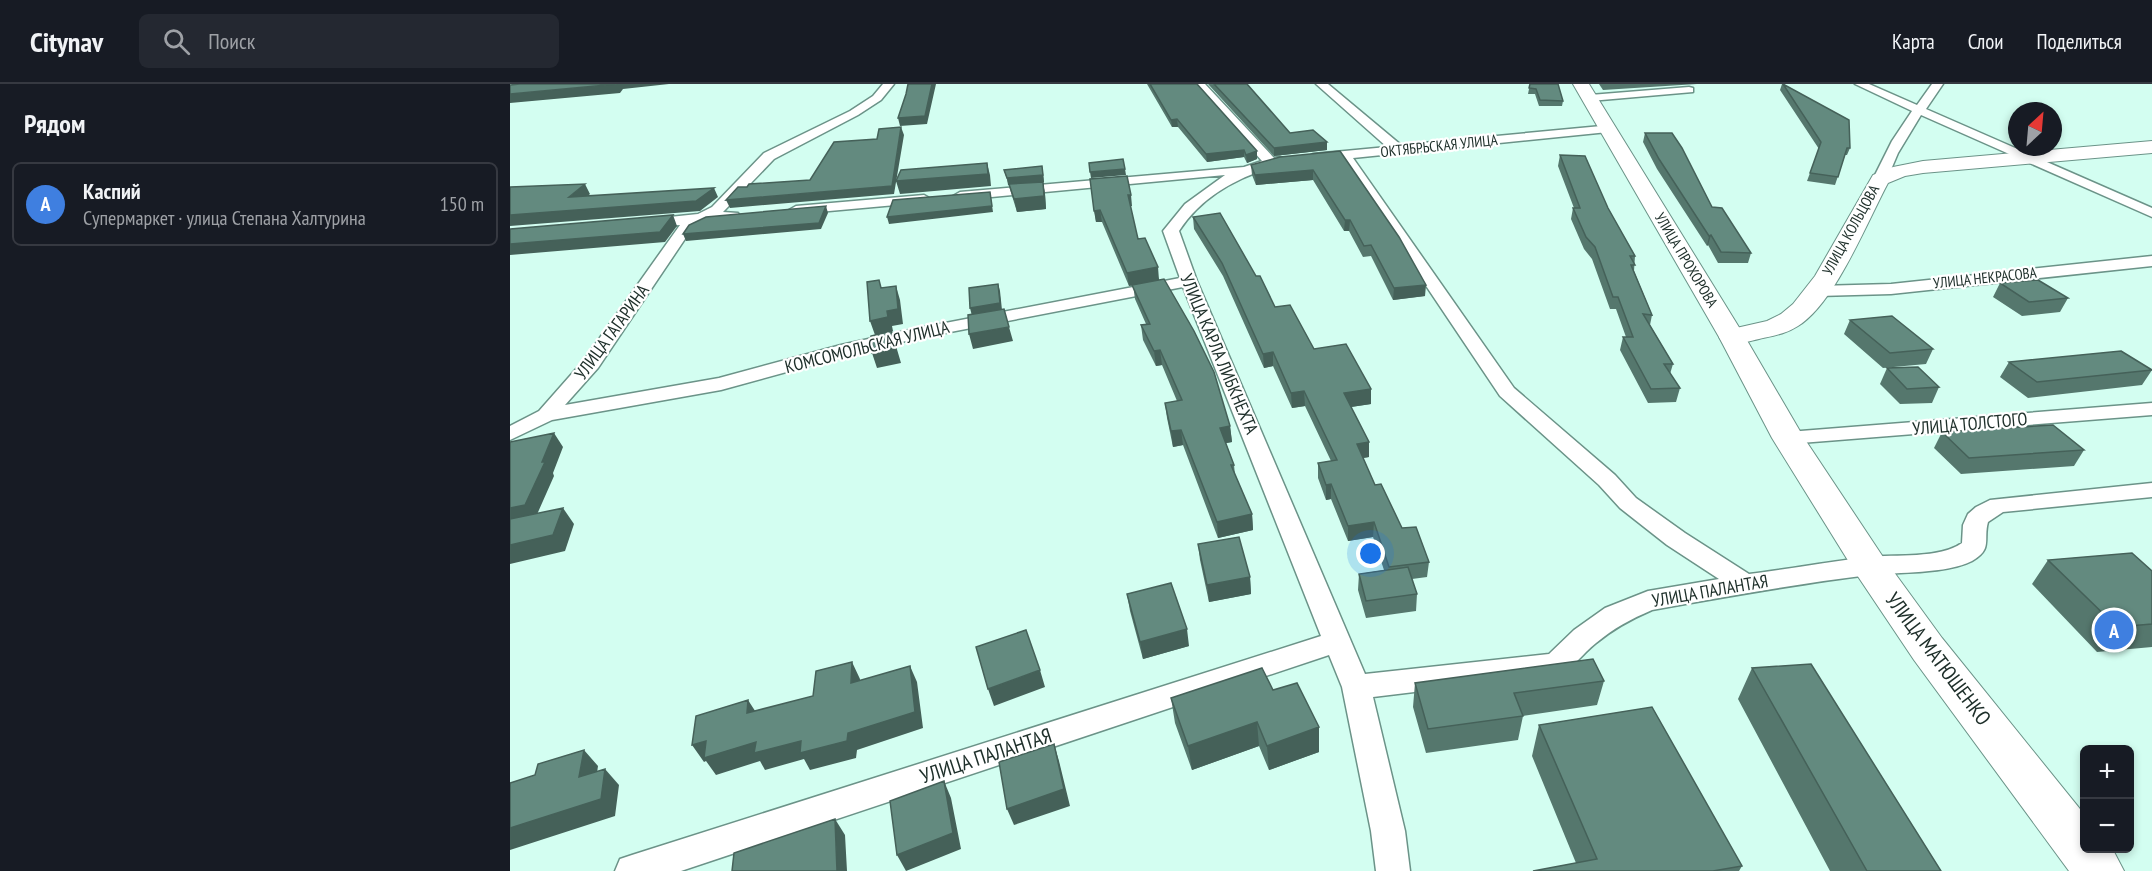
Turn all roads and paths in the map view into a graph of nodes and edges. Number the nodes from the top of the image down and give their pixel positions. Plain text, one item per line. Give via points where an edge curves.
1 (889, 84) edge
2 (1199, 84) edge
3 (1321, 84) edge
4 (1860, 84) edge
5 (1938, 84) edge
6 (1684, 87) edge
7 (1586, 91) edge
8 (1918, 110) junction
9 (1608, 128) junction
10 (2152, 147) edge
11 (1399, 150) junction
12 (1345, 155) junction
13 (2032, 158) junction
14 (1270, 162) junction
15 (1244, 170) junction
16 (1880, 179) junction
17 (786, 211) edge
18 (2152, 213) edge
19 (750, 214) edge
20 (703, 218) junction
21 (635, 224) edge
22 (2152, 261) edge
23 (1189, 281) junction
24 (1818, 291) junction
25 (1732, 337) junction
26 (2152, 409) edge
27 (546, 415) junction
28 (510, 434) edge
29 (1788, 438) junction
30 (2152, 490) edge
31 (1870, 566) junction
32 (1744, 584) junction
33 (1339, 641) junction
34 (1356, 687) junction
35 (632, 871) edge
36 (1393, 871) edge
37 (2099, 871) edge

1 - 20 street, УЛИЦА ГАГАРИНА via 877,98 854,113 769,156 717,210
2 - 14 street
3 - 11 street
4 - 8 street
5 - 8 street, УЛИЦА КОЛЬЦОВА
6 - 7 street
7 - 9 main road, УЛИЦА ПРОХОРОВА
8 - 13 street
8 - 16 street, УЛИЦА КОЛЬЦОВА via 1888,157
9 - 11 street, ОКТЯБРЬСКАЯ УЛИЦА
9 - 25 main road, УЛИЦА ПРОХОРОВА
10 - 13 main road
11 - 12 street, ОКТЯБРЬСКАЯ УЛИЦА
12 - 14 street, ОКТЯБРЬСКАЯ УЛИЦА
12 - 32 street via 1507,392 1628,503
13 - 16 main road via 1923,167
13 - 18 street
14 - 15 street, УЛИЦА КАРЛА ЛИБКНЕХТА
15 - 17 street
15 - 23 street, УЛИЦА КАРЛА ЛИБКНЕХТА via 1175,222 1171,231
16 - 24 main road, УЛИЦА КОЛЬЦОВА
19 - 20 street
20 - 21 street
20 - 27 street, УЛИЦА ГАГАРИНА via 686,227 591,364
22 - 24 street, УЛИЦА НЕКРАСОВА via 1892,288
23 - 27 street, КОМСОМОЛЬСКАЯ УЛИЦА via 914,334 721,384
23 - 33 street, УЛИЦА КАРЛА ЛИБКНЕХТА
24 - 25 main road, УЛИЦА КОЛЬЦОВА via 1789,320 1770,329
25 - 29 main road, УЛИЦА ПРОХОРОВА
26 - 29 street, УЛИЦА ТОЛСТОГО
27 - 28 street, УЛИЦА ГАГАРИНА
29 - 31 main road, УЛИЦА МАТЮШЕНКО
30 - 31 street, УЛИЦА ПАЛАНТАЯ via 1998,505 1980,513 1973,528 1975,546 1963,555
31 - 32 street, УЛИЦА ПАЛАНТАЯ
31 - 37 main road, УЛИЦА МАТЮШЕНКО via 1928,649
32 - 34 street, УЛИЦА ПАЛАНТАЯ via 1648,601 1614,615 1556,664
33 - 34 street, УЛИЦА КАРЛА ЛИБКНЕХТА
33 - 35 street, УЛИЦА ПАЛАНТАЯ
34 - 36 street, УЛИЦА КАРЛА ЛИБКНЕХТА

